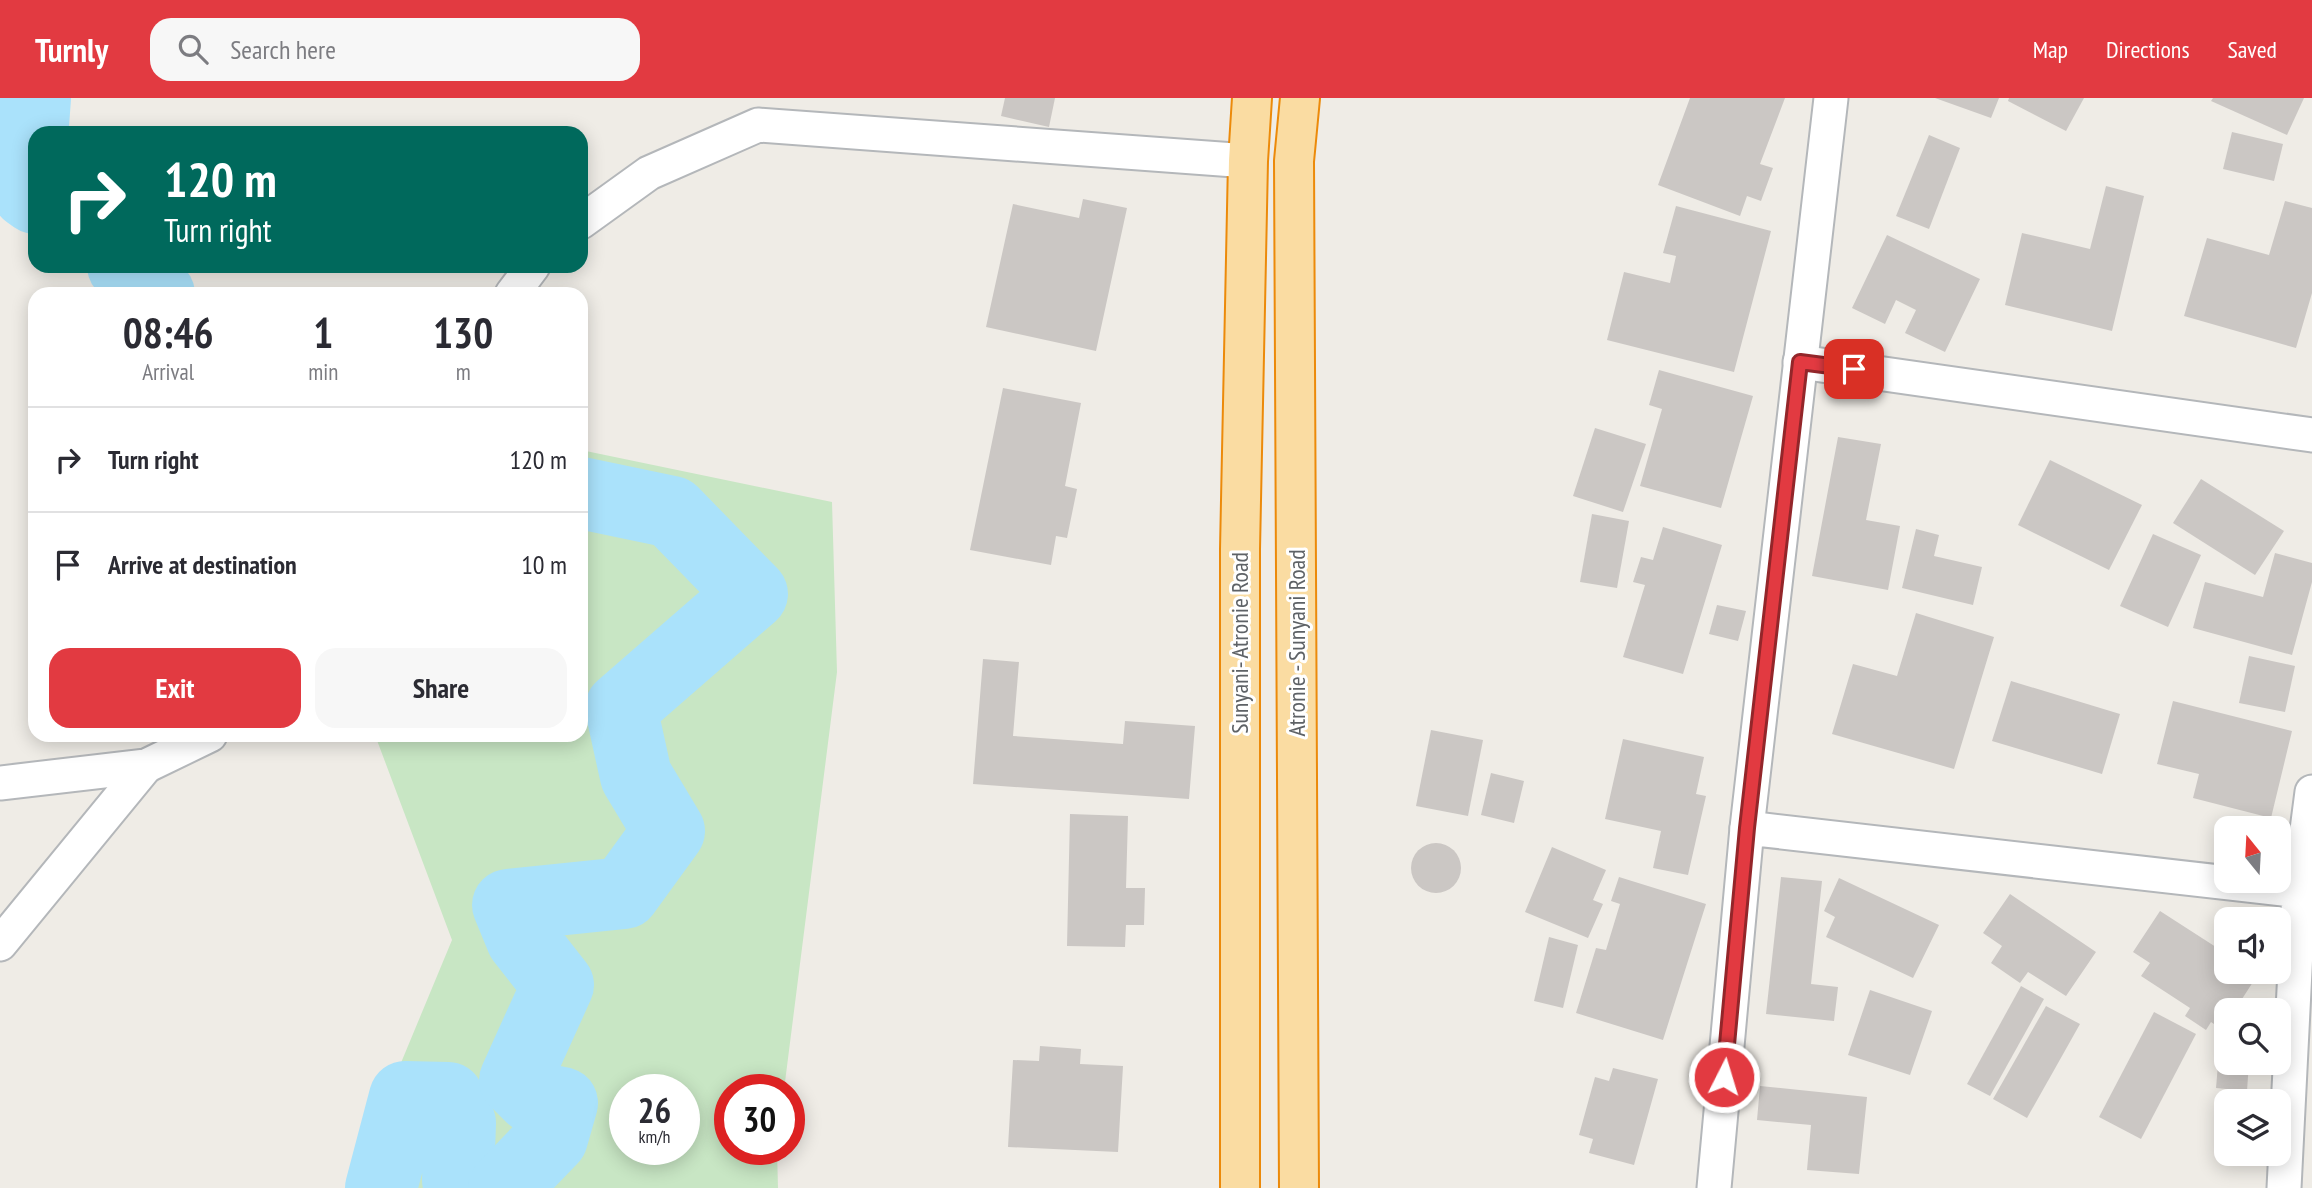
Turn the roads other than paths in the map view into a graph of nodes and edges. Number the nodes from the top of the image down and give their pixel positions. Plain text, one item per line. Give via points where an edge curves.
1 (1252, 98) edge
2 (1300, 98) edge
3 (1831, 98) edge
4 (1248, 161) junction
5 (588, 217) edge
6 (1800, 362) junction
7 (2312, 435) edge
8 (196, 742) edge
9 (146, 766) junction
10 (0, 783) edge
11 (2312, 792) edge
12 (1747, 828) junction
13 (2299, 891) junction
14 (0, 944) edge
15 (1240, 1188) edge
16 (1299, 1188) edge
17 (1714, 1188) edge
18 (2284, 1188) edge

1 - 4 highway, Sunyani- Atronie Road
2 - 16 highway, Atronie - Sunyani Road via 1294,161
3 - 6 street
4 - 5 street via 758,125 649,173
4 - 15 highway, Sunyani- Atronie Road via 1240,549
6 - 7 street
6 - 12 street
8 - 9 street
9 - 10 street
9 - 14 street
11 - 13 street
12 - 13 street
12 - 17 street
13 - 18 street

